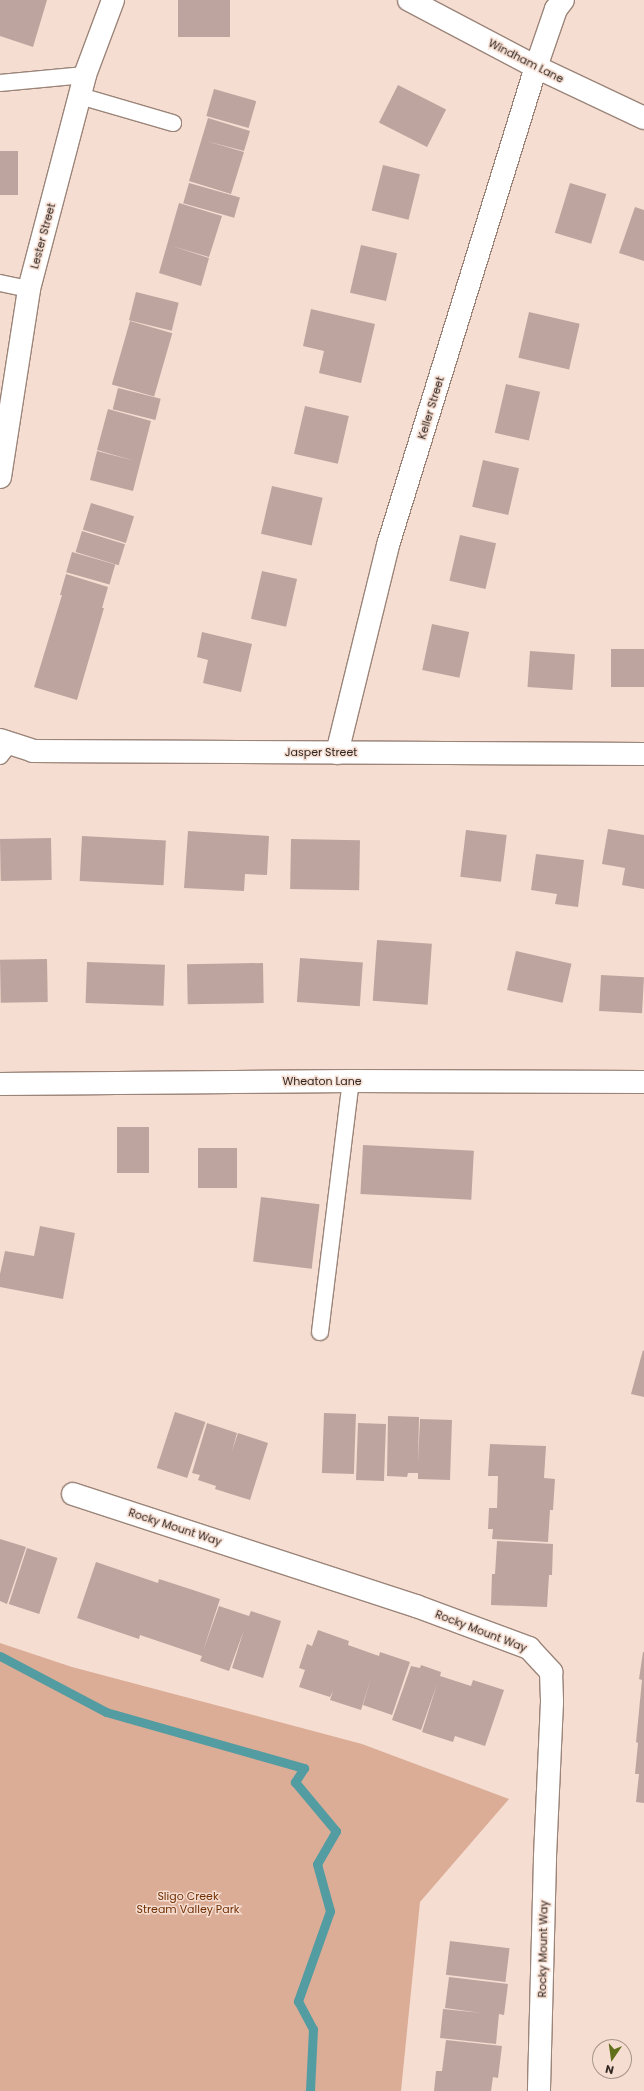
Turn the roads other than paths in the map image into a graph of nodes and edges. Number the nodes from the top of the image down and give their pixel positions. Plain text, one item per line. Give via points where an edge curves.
1 (113, 0) edge
2 (409, 0) edge
3 (562, 0) edge
4 (536, 67) junction
5 (85, 75) junction
6 (0, 83) edge
7 (80, 96) junction
8 (644, 118) edge
9 (173, 123) dead end
10 (0, 283) edge
11 (29, 289) junction
12 (0, 477) edge
13 (3, 746) edge
14 (337, 752) junction
15 (644, 754) edge
16 (351, 1081) junction
17 (644, 1082) edge
18 (0, 1084) edge
19 (320, 1332) dead end
20 (73, 1494) dead end
21 (539, 2091) edge

1 - 5 street, Lester Street
2 - 4 street, Windham Lane
3 - 4 street, Keller Street via 556,9
4 - 8 street, Windham Lane
4 - 14 street, Keller Street via 388,545
5 - 6 lane
5 - 7 street, Lester Street
7 - 9 lane
7 - 11 street, Lester Street
10 - 11 lane
11 - 12 street, Lester Street
13 - 14 street, Jasper Street via 33,751
14 - 15 street, Jasper Street
16 - 17 street, Wheaton Lane
16 - 18 street, Wheaton Lane
16 - 19 lane
20 - 21 street, Rocky Mount Way via 416,1606 529,1648 551,1672

